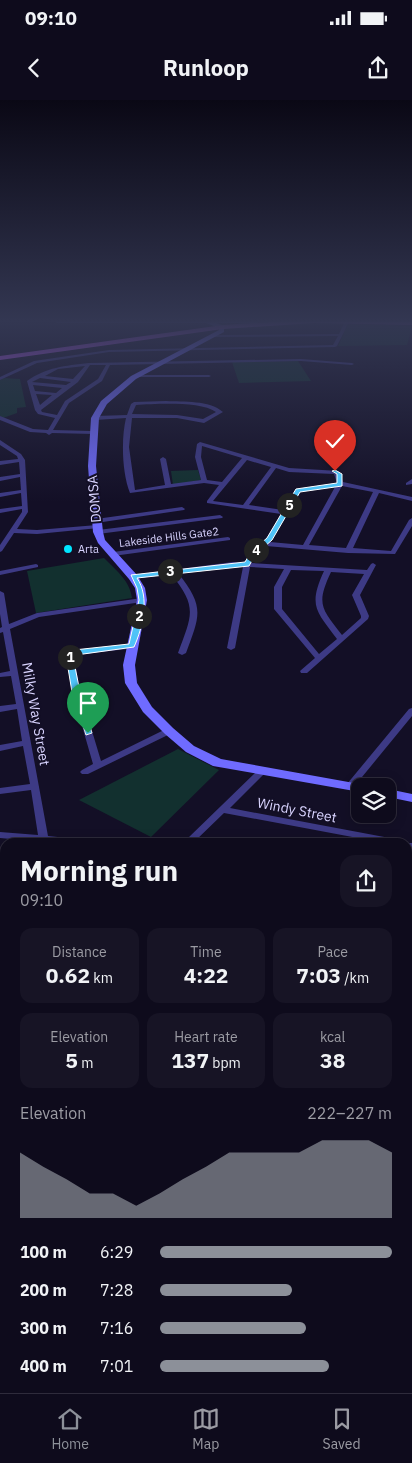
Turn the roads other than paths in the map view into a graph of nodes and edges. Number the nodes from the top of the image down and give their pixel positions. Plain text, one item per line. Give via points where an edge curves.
1 (74, 381) edge
2 (98, 381) edge
3 (129, 381) edge
4 (30, 383) joint
5 (66, 387) junction
6 (32, 392) junction
7 (55, 394) junction
8 (38, 410) junction
9 (95, 416) junction
10 (122, 416) joint
11 (129, 416) junction
12 (57, 417) junction
13 (0, 418) edge
14 (49, 432) junction
15 (92, 433) junction
16 (0, 442) edge
17 (11, 449) junction
18 (0, 450) edge
19 (246, 457) junction
20 (163, 459) dead end
21 (22, 460) junction
22 (0, 464) edge
23 (275, 466) junction
24 (23, 475) junction
25 (0, 479) edge
26 (204, 481) junction
27 (222, 484) junction
28 (340, 484) junction
29 (168, 487) junction
30 (24, 491) junction
31 (377, 491) junction
32 (0, 495) edge
33 (412, 499) edge
34 (25, 507) junction
35 (245, 508) junction
36 (182, 509) dead end
37 (0, 512) edge
38 (284, 512) junction
39 (220, 517) dead end
40 (412, 520) edge
41 (97, 526) junction
42 (13, 530) junction
43 (228, 539) dead end
44 (264, 544) junction
45 (305, 547) junction
46 (1, 550) edge
47 (348, 551) junction
48 (113, 554) junction
49 (247, 564) junction
50 (36, 566) dead end
51 (289, 567) junction
52 (328, 570) junction
53 (172, 571) junction
54 (0, 573) edge
55 (133, 577) junction
56 (0, 598) edge
57 (142, 600) junction
58 (3, 630) edge
59 (341, 639) junction
60 (132, 646) junction
61 (231, 648) dead end
62 (182, 653) dead end
63 (319, 658) junction
64 (304, 671) dead end
65 (15, 673) junction
66 (0, 675) edge
67 (21, 706) junction
68 (0, 709) edge
69 (412, 710) edge
70 (169, 731) junction
71 (27, 743) junction
72 (0, 748) edge
73 (98, 766) junction
74 (85, 772) dead end
75 (261, 772) junction
76 (362, 778) edge
77 (35, 786) junction
78 (351, 786) edge
79 (0, 792) edge
80 (396, 795) edge
81 (412, 798) edge
82 (223, 810) junction
83 (0, 835) edge
84 (33, 838) edge
85 (44, 838) edge
86 (193, 838) edge
87 (374, 838) edge

1 - 5 street
2 - 12 street via 67,402
3 - 9 main road via 115,391
4 - 5 street
4 - 6 street
5 - 7 street
6 - 7 street
6 - 8 street
7 - 8 street
8 - 12 street via 43,415
9 - 10 street
9 - 15 main road, DOMSA
10 - 11 street
11 - 11 street via 134,404 199,404 220,410 204,421 181,416
11 - 29 street via 126,453 132,492
12 - 14 street
13 - 14 street via 32,431
14 - 15 street
15 - 41 main road, DOMSA
16 - 17 street
17 - 18 street
17 - 21 street
19 - 23 street
19 - 26 street via 200,444 198,457
19 - 27 street
20 - 29 street
21 - 22 street
21 - 24 street
23 - 28 street via 298,472 337,472
23 - 35 street
24 - 25 street
24 - 30 street
26 - 27 street
26 - 29 street
27 - 35 street via 210,502
28 - 31 street
28 - 38 street via 298,490
28 - 45 street
30 - 32 street
30 - 34 street
31 - 33 street
31 - 47 street
34 - 37 street
34 - 42 street
35 - 38 street
36 - 41 street
38 - 44 street
39 - 41 street
40 - 47 street via 393,553
41 - 42 street via 37,532
41 - 48 main road, DOMSA via 101,541
42 - 46 street
43 - 48 street, Lakeside Hills Gate2
44 - 45 street
44 - 49 street
45 - 47 street
48 - 55 main road, DOMSA
49 - 51 street
49 - 53 street
49 - 61 street
50 - 54 street
51 - 52 street
51 - 63 street via 278,587 278,609
52 - 59 street via 318,594 318,608
52 - 59 street via 371,569 356,595 364,619
53 - 55 street
53 - 62 street via 191,592 196,612
55 - 57 main road, DOMSA via 140,588
56 - 58 street, Milky Way Street
57 - 58 street via 37,615
57 - 60 main road
58 - 65 street, Milky Way Street
59 - 63 street
60 - 70 main road via 129,664 131,683 147,709
60 - 73 street via 70,656 76,692
63 - 64 street
65 - 66 street
65 - 67 street, Milky Way Street
67 - 68 street
67 - 71 street, Milky Way Street
69 - 76 street
70 - 73 street
70 - 75 main road via 190,749 218,763
71 - 72 street
71 - 77 street, Milky Way Street
73 - 74 street
75 - 78 main road
75 - 82 street
77 - 79 street
77 - 85 street, Milky Way Street
80 - 81 main road
82 - 86 street
82 - 87 street, Windy Street
83 - 84 street

